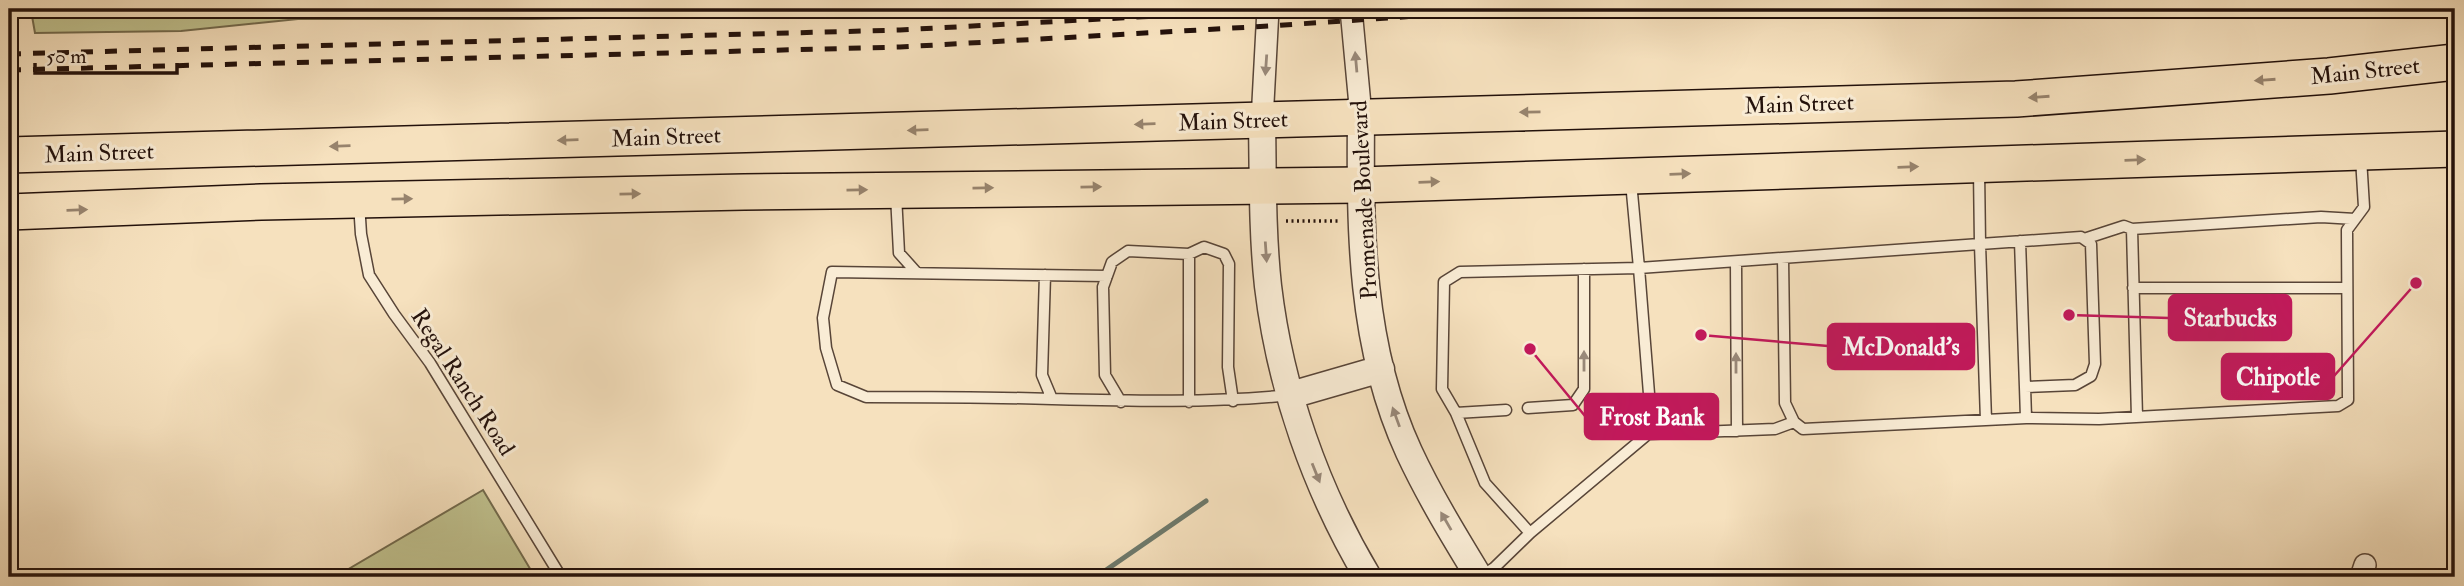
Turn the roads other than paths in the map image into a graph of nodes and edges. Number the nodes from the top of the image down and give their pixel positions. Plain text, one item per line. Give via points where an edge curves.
1 (1268, 9) edge
2 (1351, 9) edge
3 (2455, 62) edge
4 (1361, 116) junction
5 (1262, 121) junction
6 (2455, 149) edge
7 (2361, 152) junction
8 (9, 155) edge
9 (1979, 165) junction
10 (1630, 176) junction
11 (1263, 184) junction
12 (1360, 185) junction
13 (895, 189) junction
14 (358, 200) junction
15 (9, 212) edge
16 (2355, 219) junction
17 (2132, 229) junction
18 (2084, 239) junction
19 (2020, 241) junction
20 (1980, 244) junction
21 (1189, 254) junction
22 (1783, 258) junction
23 (1736, 262) junction
24 (1639, 268) junction
25 (1584, 269) junction
26 (916, 273) junction
27 (1045, 275) junction
28 (1107, 276) junction
29 (2133, 288) junction
30 (2347, 288) junction
31 (1381, 369) junction
32 (2025, 387) junction
33 (1291, 395) junction
34 (1052, 399) junction
35 (1233, 401) junction
36 (1121, 402) junction
37 (1189, 402) junction
38 (1528, 408) dead end
39 (1506, 410) dead end
40 (1456, 413) junction
41 (2137, 417) junction
42 (2026, 418) junction
43 (1986, 420) junction
44 (1794, 422) junction
45 (1737, 431) junction
46 (1648, 434) junction
47 (1530, 533) junction
48 (561, 577) edge
49 (1368, 577) edge
50 (1480, 577) edge

1 -> 5 street
4 -> 2 street, Promenade Boulevard
3 -> 4 highway, Main Street via 2016,99
4 - 5 highway, Main Street
4 - 12 street, Promenade Boulevard
5 -> 8 highway, Main Street
5 - 11 street
6 - 7 highway
9 -> 7 highway
7 - 16 lane via 2364,207
10 -> 9 highway
9 - 20 lane
12 -> 10 highway
10 - 24 lane
11 - 12 highway
13 -> 11 highway
11 -> 33 street via 1268,288
12 - 31 street, Promenade Boulevard via 1365,286
14 -> 13 highway
13 - 26 lane via 899,253
15 -> 14 highway
14 - 48 lane, Regal Ranch Road via 369,275 430,363
16 - 17 lane via 2321,217
16 - 30 lane via 2347,230
17 - 18 lane via 2124,226
17 - 29 lane
18 - 19 lane
18 - 32 lane via 2091,244 2095,364 2091,376 2075,385
19 - 20 lane
19 - 32 lane
20 - 22 lane
20 - 43 lane
21 - 28 lane via 1128,251 1112,262
21 - 35 lane via 1205,247 1224,254 1229,264 1228,367
21 - 37 lane
22 - 23 lane
22 - 44 lane via 1785,403
23 - 24 lane
45 -> 23 lane
24 - 25 lane
24 - 46 lane via 1651,419
38 -> 25 lane via 1573,405 1584,389
25 - 40 lane via 1460,272 1444,282 1442,389
26 - 27 lane
26 - 34 lane via 832,272 823,318 825,348 837,385 866,397
27 - 28 lane
27 - 34 lane via 1042,375
28 - 36 lane via 1103,286 1105,375
29 - 30 lane
29 - 41 lane
30 - 41 lane via 2348,400 2338,405
31 - 33 street
50 -> 31 street, Promenade Boulevard via 1408,449
32 - 42 lane
33 - 35 lane
33 -> 49 street via 1312,465
34 - 36 lane
35 - 37 lane
36 - 37 lane
39 - 40 lane
40 - 47 lane via 1485,483
41 - 42 lane
42 - 43 lane
43 - 44 lane via 1803,429
44 - 45 lane via 1774,429
45 - 46 lane
46 - 47 lane
47 - 50 lane

